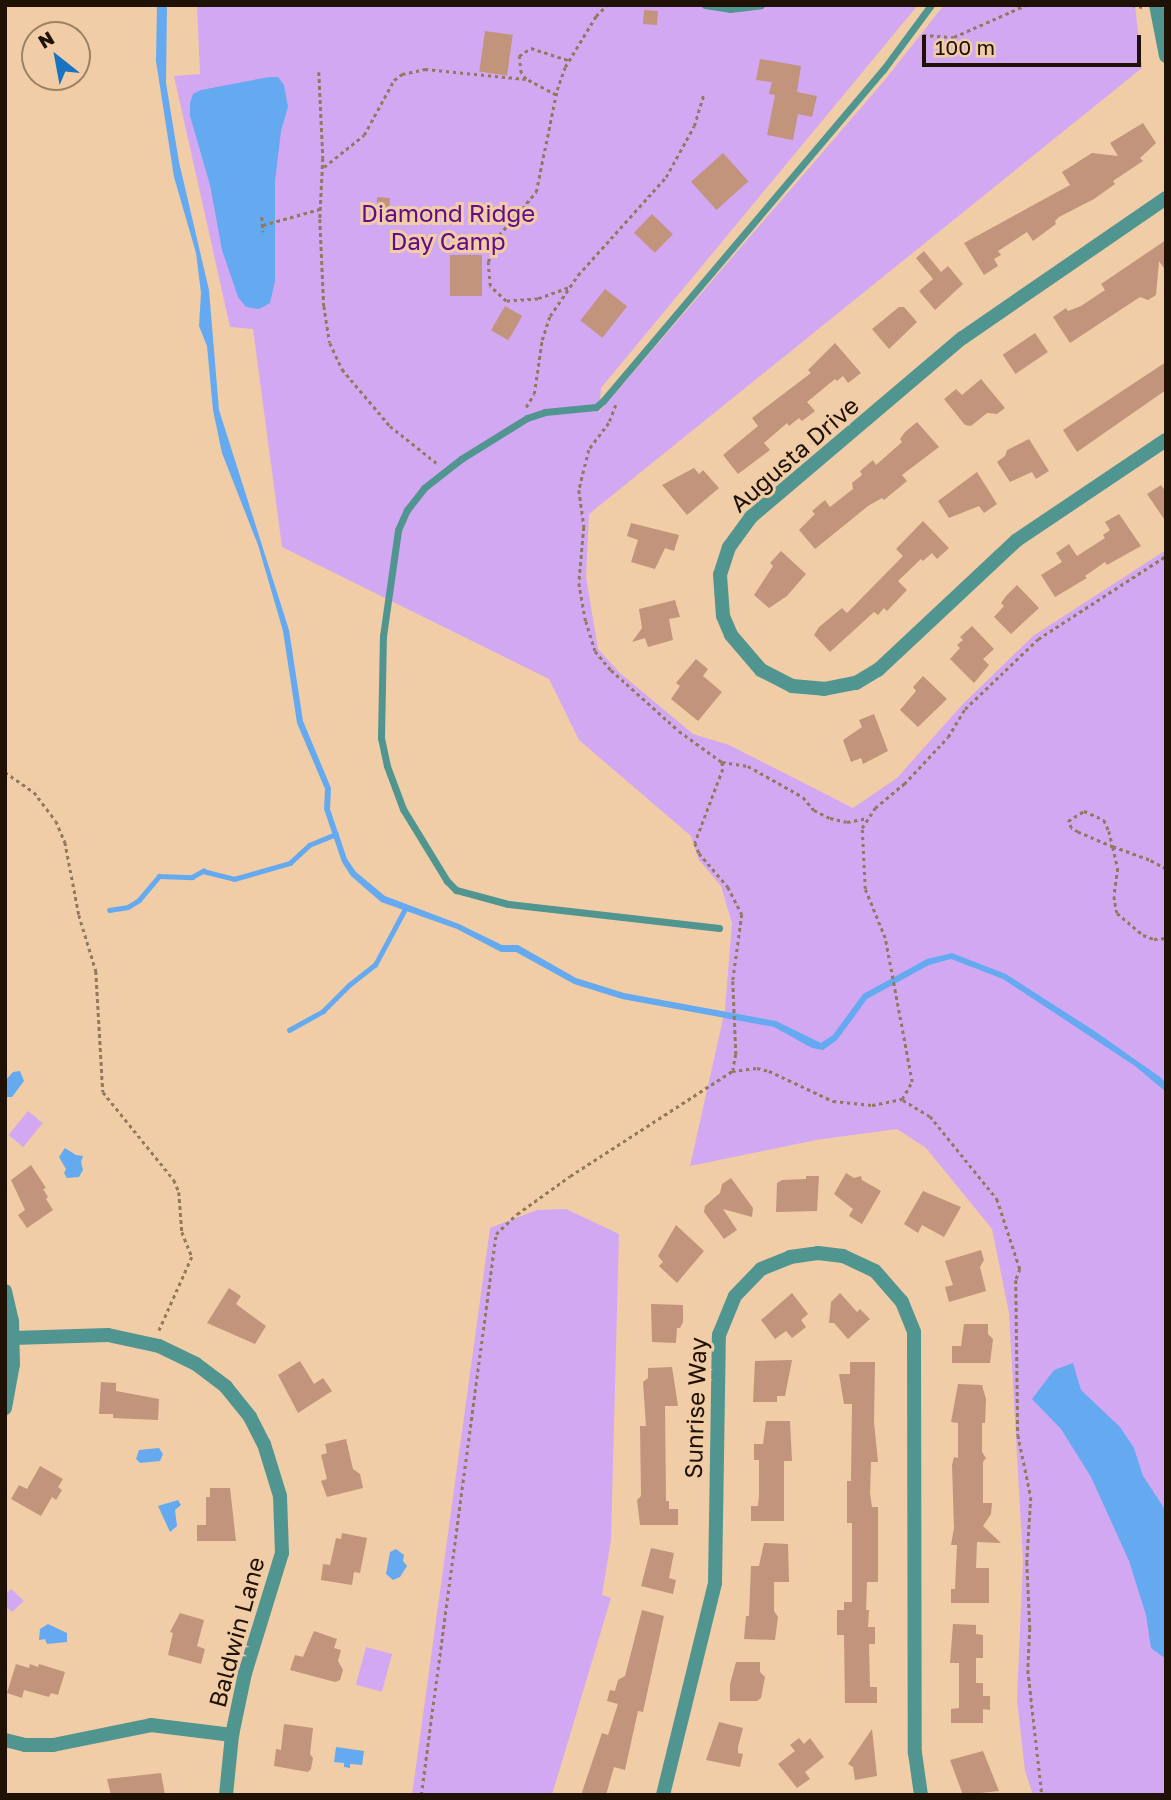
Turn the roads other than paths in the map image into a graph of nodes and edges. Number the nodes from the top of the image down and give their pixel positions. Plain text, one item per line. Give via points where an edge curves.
1 (705, 5) edge
2 (761, 5) edge
3 (931, 5) edge
4 (1156, 5) edge
5 (1166, 56) edge
6 (1166, 198) edge
7 (1166, 440) edge
8 (719, 928) dead end
9 (5, 1291) edge
10 (13, 1338) junction
11 (5, 1408) edge
12 (232, 1735) junction
13 (5, 1740) edge
14 (226, 1795) edge
15 (663, 1795) edge
16 (921, 1795) edge

1 - 2 lane via 730,9
3 - 8 lane via 914,32 596,407 545,412 520,422 424,488 398,530 383,636 381,738 403,809 447,881 456,890 535,909
4 - 5 street
6 - 7 street, Augusta Drive via 962,338 751,517 729,547 720,575 723,616 731,635 761,670 792,685 824,689 856,683 878,670 1017,540
9 - 10 street
10 - 11 street
10 - 12 street, Baldwin Lane via 108,1335 154,1344 196,1364 220,1382 239,1402 264,1444 280,1496 283,1538 279,1568 250,1654
12 - 13 street via 151,1725 53,1745
12 - 14 street, Baldwin Lane
15 - 16 street, Sunrise Way via 715,1583 719,1335 735,1296 761,1269 790,1257 818,1253 843,1256 875,1271 902,1302 914,1332 915,1753

